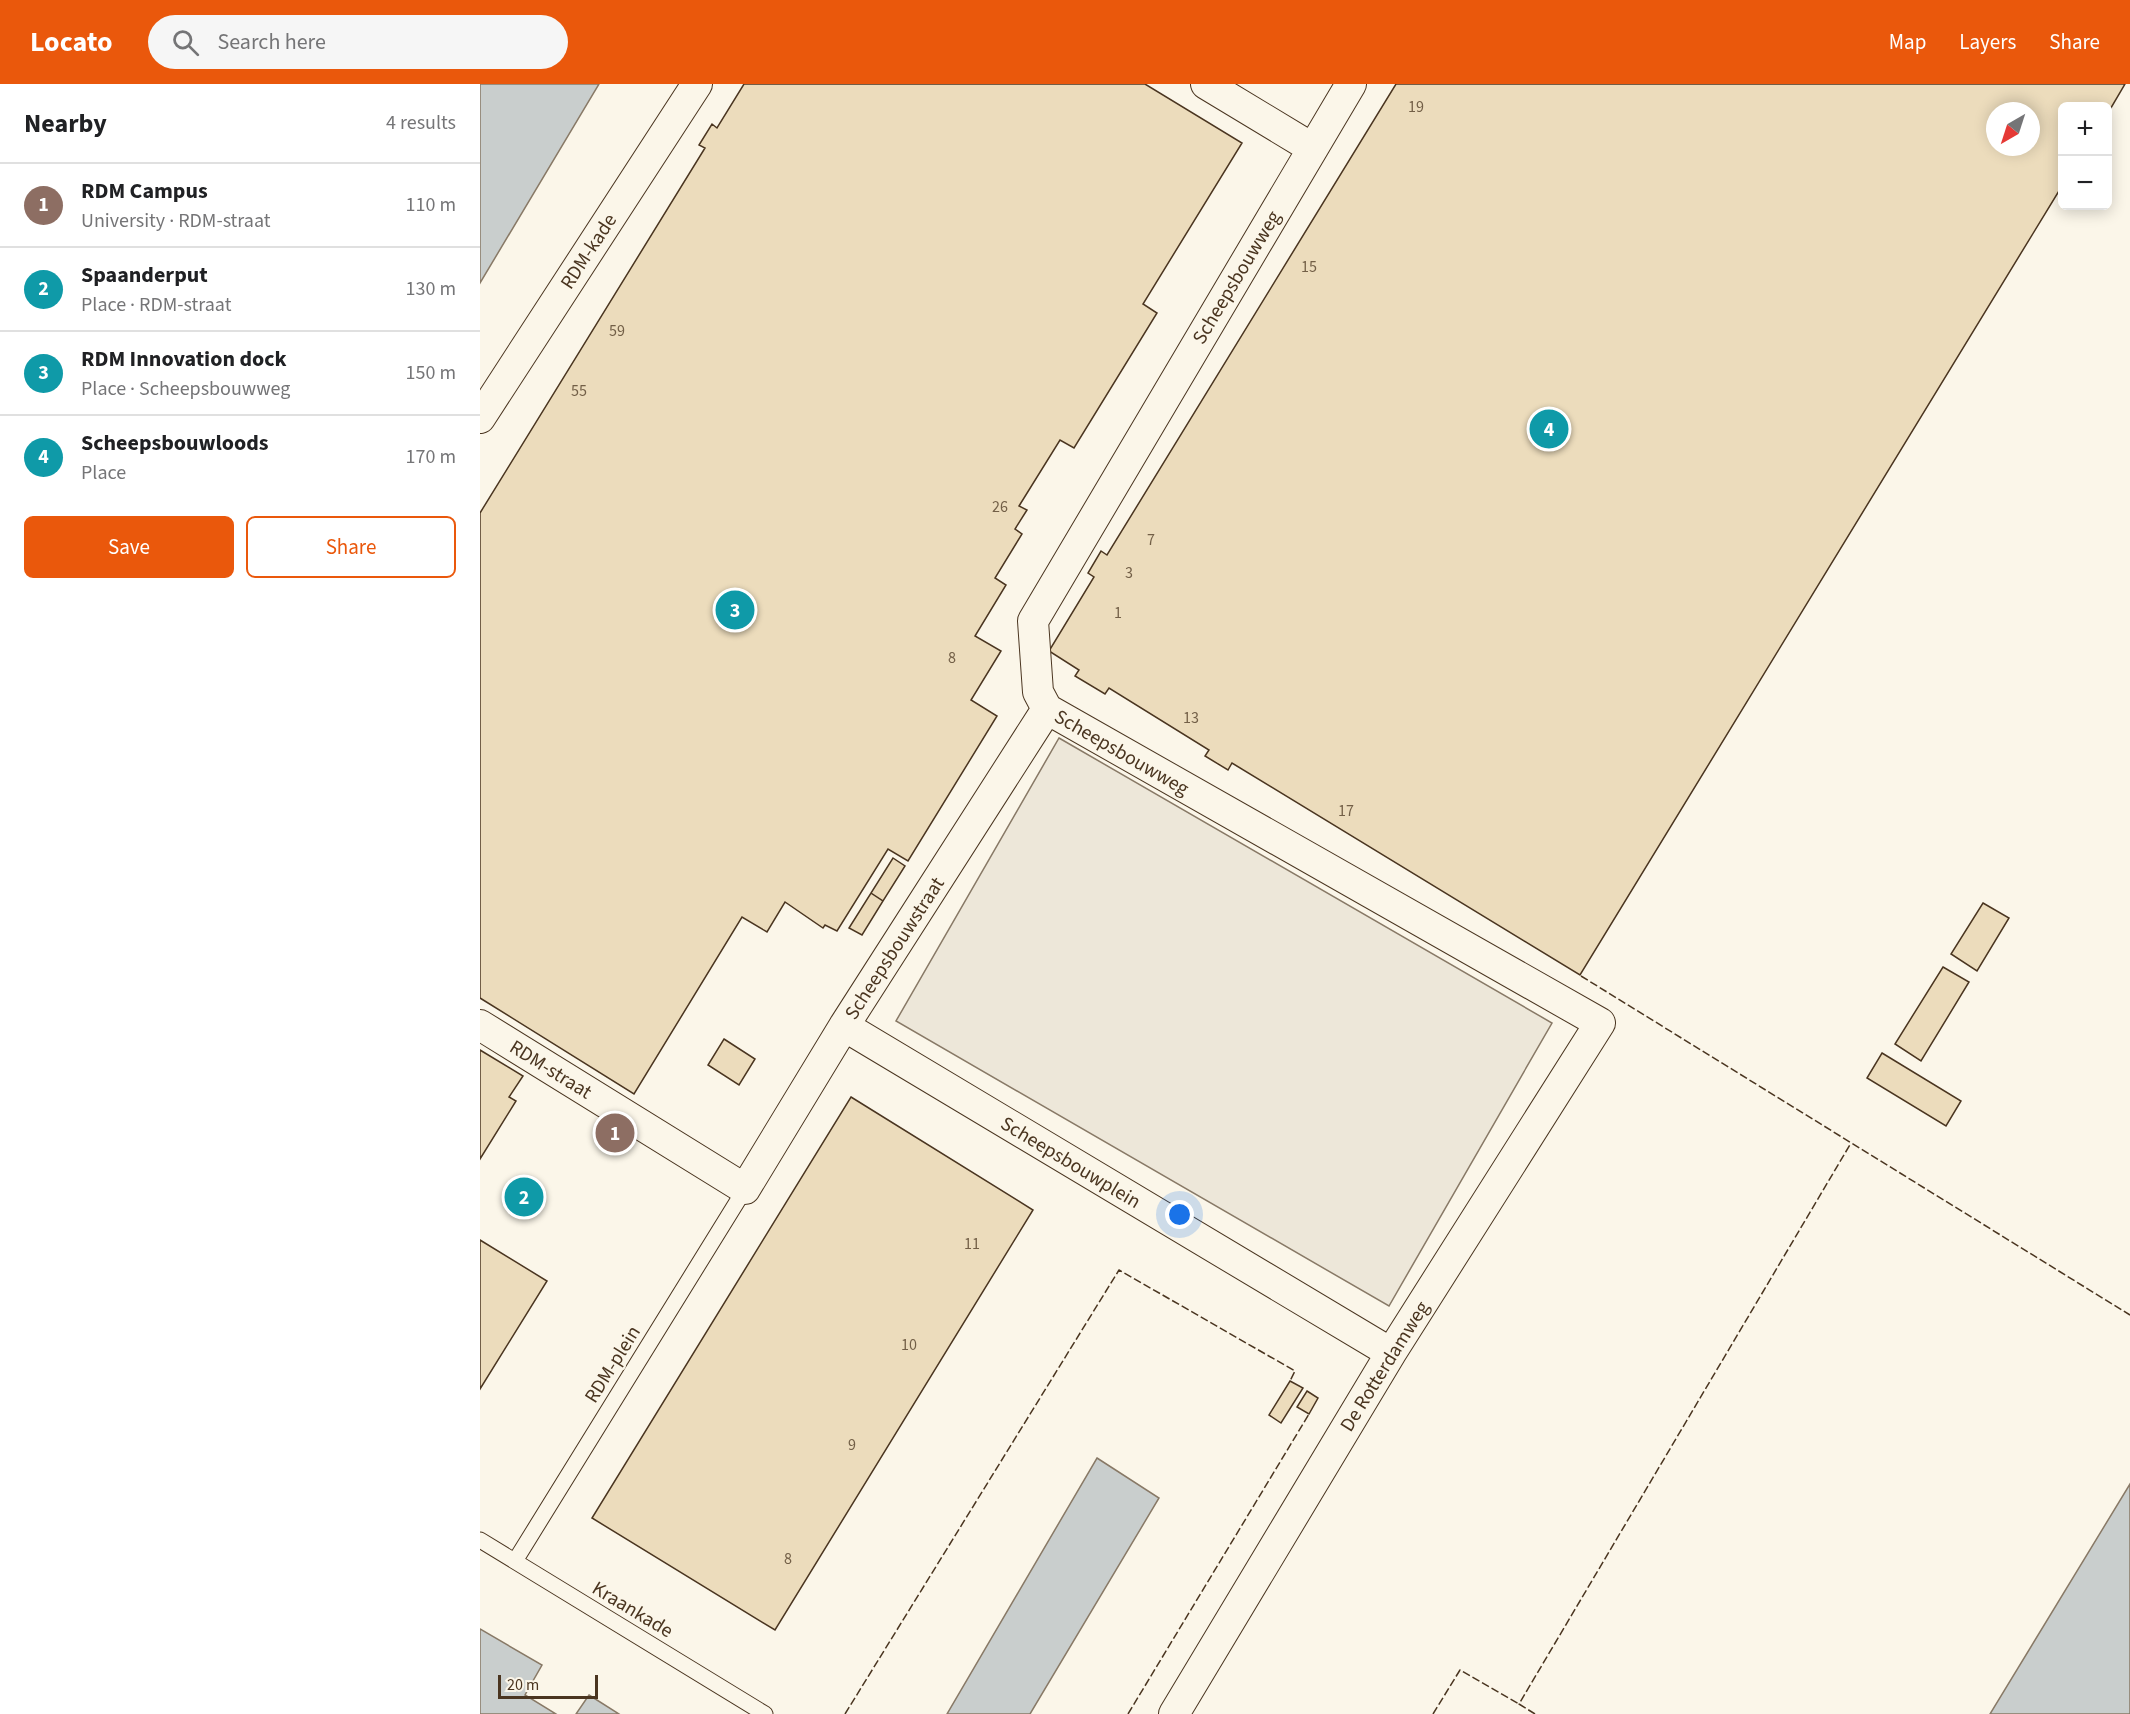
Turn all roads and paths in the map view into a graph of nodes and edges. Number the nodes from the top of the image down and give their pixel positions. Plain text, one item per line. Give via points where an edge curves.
1 (697, 84) edge
2 (1206, 84) edge
3 (1351, 84) edge
4 (1312, 148) junction
5 (480, 418) edge
6 (1047, 709) junction
7 (1600, 1023) joint
8 (480, 1025) edge
9 (844, 1026) junction
10 (745, 1189) junction
11 (1391, 1353) junction
12 (480, 1540) edge
13 (515, 1561) junction
14 (765, 1714) edge
15 (1174, 1714) edge

1 - 5 street, RDM-kade
2 - 4 street
3 - 4 street, Scheepsbouwweg
4 - 6 street, Scheepsbouwweg via 1033,621 1038,692
6 - 7 street, Scheepsbouwweg
6 - 9 street, Scheepsbouwstraat
7 - 11 street, De Rotterdamweg
8 - 10 street, RDM-straat
9 - 10 street, Scheepsbouwstraat
9 - 11 street, Scheepsbouwplein
10 - 13 lane, RDM-plein
11 - 15 street, De Rotterdamweg
12 - 13 lane, Kraankade
13 - 14 lane, Kraankade

